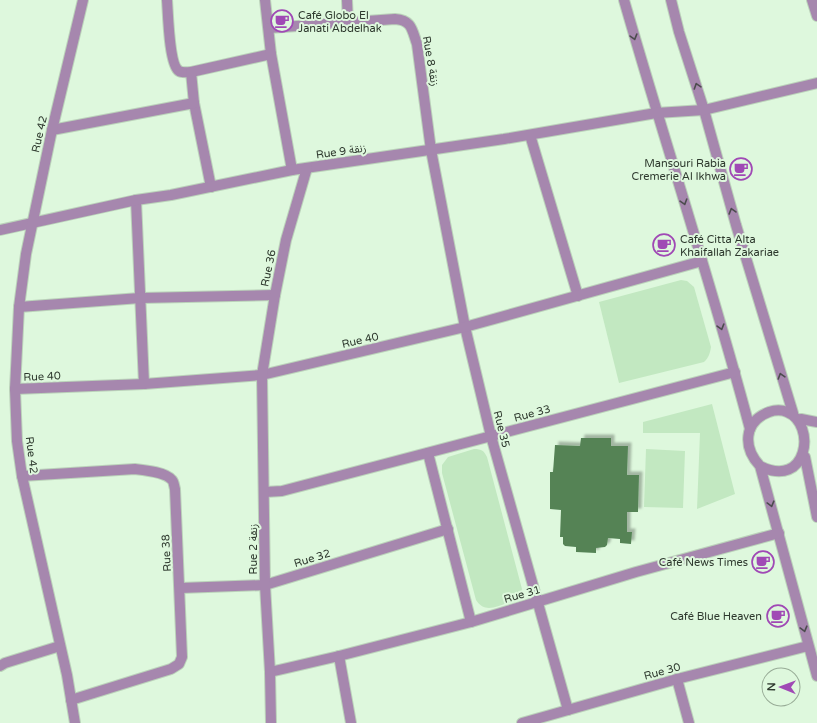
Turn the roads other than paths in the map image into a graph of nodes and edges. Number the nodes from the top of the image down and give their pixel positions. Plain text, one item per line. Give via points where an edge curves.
1 (83, 0) edge
2 (167, 0) edge
3 (265, 0) edge
4 (347, 0) edge
5 (624, 0) edge
6 (671, 0) edge
7 (812, 0) edge
8 (817, 16) edge
9 (348, 23) junction
10 (269, 28) junction
11 (271, 54) junction
12 (191, 72) junction
13 (817, 83) edge
14 (194, 103) junction
15 (704, 110) junction
16 (656, 113) junction
17 (52, 130) junction
18 (530, 135) junction
19 (431, 150) junction
20 (307, 168) junction
21 (292, 170) junction
22 (211, 187) junction
23 (136, 200) junction
24 (31, 224) junction
25 (0, 230) edge
26 (702, 261) junction
27 (274, 295) junction
28 (578, 296) junction
29 (140, 298) junction
30 (19, 307) junction
31 (465, 327) junction
32 (735, 372) junction
33 (262, 375) junction
34 (144, 384) junction
35 (15, 389) junction
36 (797, 416) junction
37 (817, 422) edge
38 (750, 429) junction
39 (490, 436) junction
40 (809, 450) junction
41 (428, 453) junction
42 (760, 466) junction
43 (22, 476) junction
44 (265, 492) junction
45 (817, 518) edge
46 (448, 529) junction
47 (779, 533) junction
48 (265, 585) junction
49 (180, 588) junction
50 (537, 602) junction
51 (471, 622) junction
52 (60, 646) junction
53 (808, 646) junction
54 (339, 656) junction
55 (0, 666) edge
56 (270, 672) junction
57 (817, 676) edge
58 (677, 679) junction
59 (72, 700) junction
60 (568, 710) junction
61 (75, 723) edge
62 (271, 723) edge
63 (351, 723) edge
64 (522, 723) edge
65 (689, 723) edge

1 - 17 street, Rue 42
2 - 12 street via 174,63 180,72
3 - 10 street
4 - 9 street
5 -> 16 street
15 -> 6 street
7 - 8 street
9 - 10 street, Rue 8 زنقة
9 - 19 street, Rue 8 زنقة via 395,19 404,20 410,25 418,44
10 - 11 street
11 - 12 street
11 - 21 street
12 - 14 street
13 - 15 street, Rue 9 زنقة
14 - 17 street
14 - 22 street
15 - 16 street, Rue 9 زنقة
36 -> 15 street via 739,233
16 - 18 street, Rue 9 زنقة
16 -> 26 street
17 - 24 street, Rue 42
18 - 19 street, Rue 9 زنقة
18 - 28 street
19 - 20 street, Rue 9 زنقة
19 - 31 street, Rue 35
20 - 21 street, Rue 9 زنقة
20 - 27 street, Rue 36 via 286,240
21 - 22 street, Rue 9 زنقة
22 - 23 street, Rue 9 زنقة
23 - 24 street, Rue 9 زنقة
23 - 29 street
24 - 25 street, Rue 9 زنقة
24 - 30 street, Rue 42
26 - 28 street, Rue 40
26 -> 32 street
27 - 29 street
27 - 33 street, Rue 36
28 - 31 street, Rue 40
29 - 30 street
29 - 34 street
30 - 35 street, Rue 42
31 - 33 street, Rue 40
31 - 39 street, Rue 35
32 - 38 street
32 - 39 street, Rue 33
33 - 34 street, Rue 40
33 - 44 street, Rue 2 زنقة
34 - 35 street, Rue 40
35 - 43 street, Rue 42 via 17,441
36 - 37 street
36 - 38 street via 783,410 773,411 763,414
36 - 40 street via 807,428
38 - 42 street via 749,450
39 - 41 street, Rue 33
39 - 50 street, Rue 35
40 - 42 street via 798,465 790,470 780,472
40 - 45 street
41 - 44 street, Rue 33 via 282,491
41 - 46 street
42 -> 47 street
43 - 49 street, Rue 38 via 135,469 170,478 175,489
43 - 52 street, Rue 42
44 - 48 street, Rue 2 زنقة
46 - 48 street, Rue 32
46 - 51 street
47 - 50 street, Rue 31
47 -> 53 street
48 - 49 street, Rue 32
48 - 56 street, Rue 2 زنقة
49 - 59 street, Rue 38 via 182,657 176,667
50 - 51 street, Rue 31
50 - 60 street, Rue 35
51 - 54 street, Rue 31
52 - 55 street
52 - 59 street, Rue 42
53 - 57 street
53 - 58 street, Rue 30
54 - 56 street, Rue 31
54 - 63 street
56 - 62 street, Rue 2 زنقة
58 - 60 street, Rue 30
58 - 65 street
59 - 61 street, Rue 42
60 - 64 street, Rue 30

